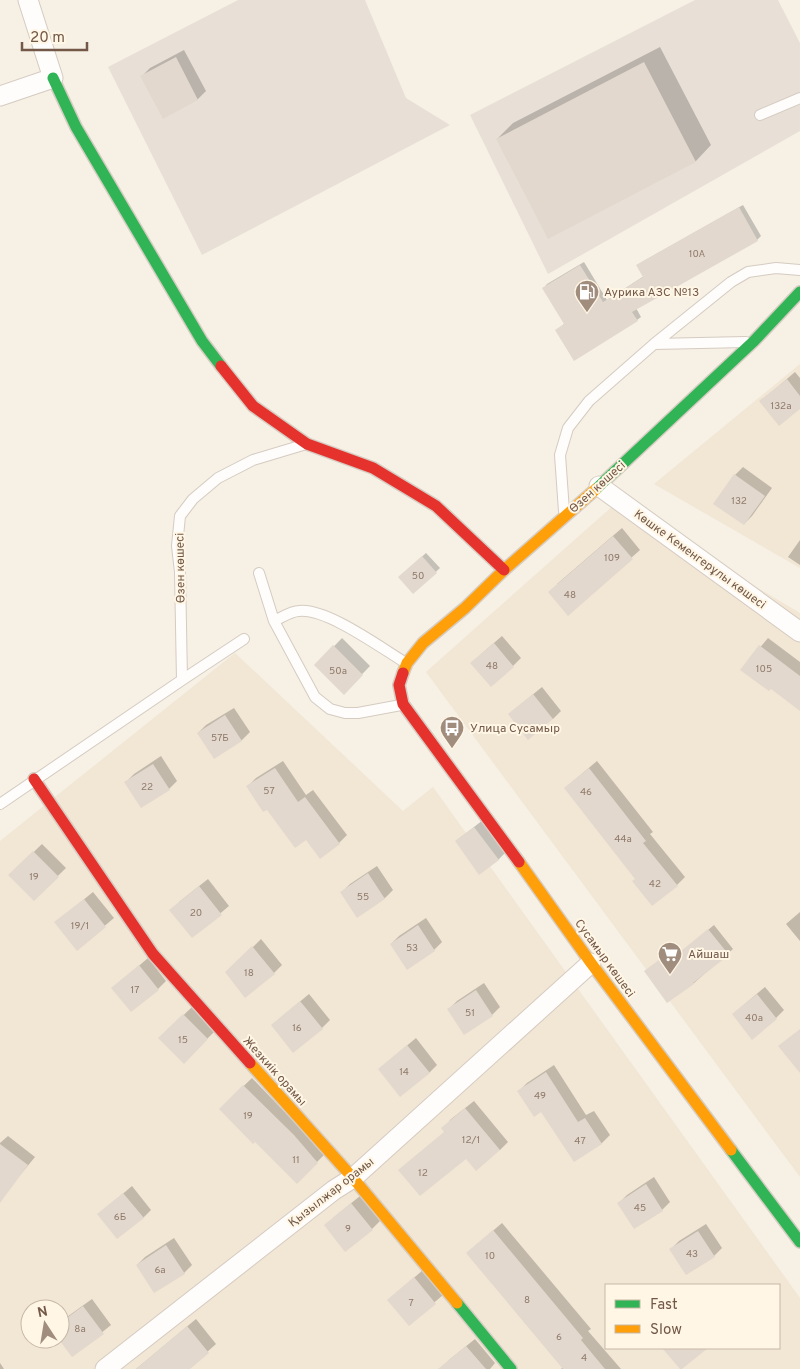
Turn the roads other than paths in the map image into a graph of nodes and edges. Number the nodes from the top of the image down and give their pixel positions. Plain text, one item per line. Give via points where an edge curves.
1 (28, 0) edge
2 (53, 78) junction
3 (0, 96) edge
4 (800, 98) edge
5 (760, 115) dead end
6 (800, 270) edge
7 (800, 292) edge
8 (754, 341) junction
9 (654, 344) junction
10 (307, 444) junction
11 (599, 486) junction
12 (564, 516) junction
13 (504, 570) junction
14 (259, 573) dead end
15 (274, 621) junction
16 (800, 632) edge
17 (244, 639) dead end
18 (407, 664) junction
19 (182, 680) junction
20 (399, 685) joint
21 (403, 704) junction
22 (34, 780) junction
23 (0, 804) edge
24 (591, 963) junction
25 (353, 1178) junction
26 (799, 1240) edge
27 (104, 1369) edge
28 (511, 1369) edge

1 - 2 street
2 - 3 street
2 - 10 street via 76,127 202,341 253,406
4 - 5 lane
6 - 9 lane via 776,268 748,272
7 - 8 street, Өзен көшесі
8 - 9 lane
8 - 11 street, Өзен көшесі
9 - 12 lane via 588,401 568,428 560,455
10 - 13 street via 373,468 436,506
10 - 19 lane, Өзен көшесі via 253,460 218,478 193,499 180,516 177,546
11 - 12 street, Өзен көшесі
11 - 16 street, Көшке Кеменгерұлы көшесі
12 - 13 street, Өзен көшесі
13 - 18 street, Өзен көшесі via 423,643
14 - 15 lane
15 - 18 lane via 297,610 312,611 332,618
15 - 21 lane via 315,697 330,709 345,714
17 - 19 lane
18 - 20 street, Өзен көшесі
19 - 22 lane
20 - 21 street, Сусамыр көшесі
21 - 24 street, Сусамыр көшесі
22 - 23 lane
22 - 25 street, Жезкиік орамы via 153,954
24 - 25 street, Қызылжар орамы
24 - 26 street, Сусамыр көшесі
25 - 27 street, Қызылжар орамы
25 - 28 street, Жезкиік орамы

